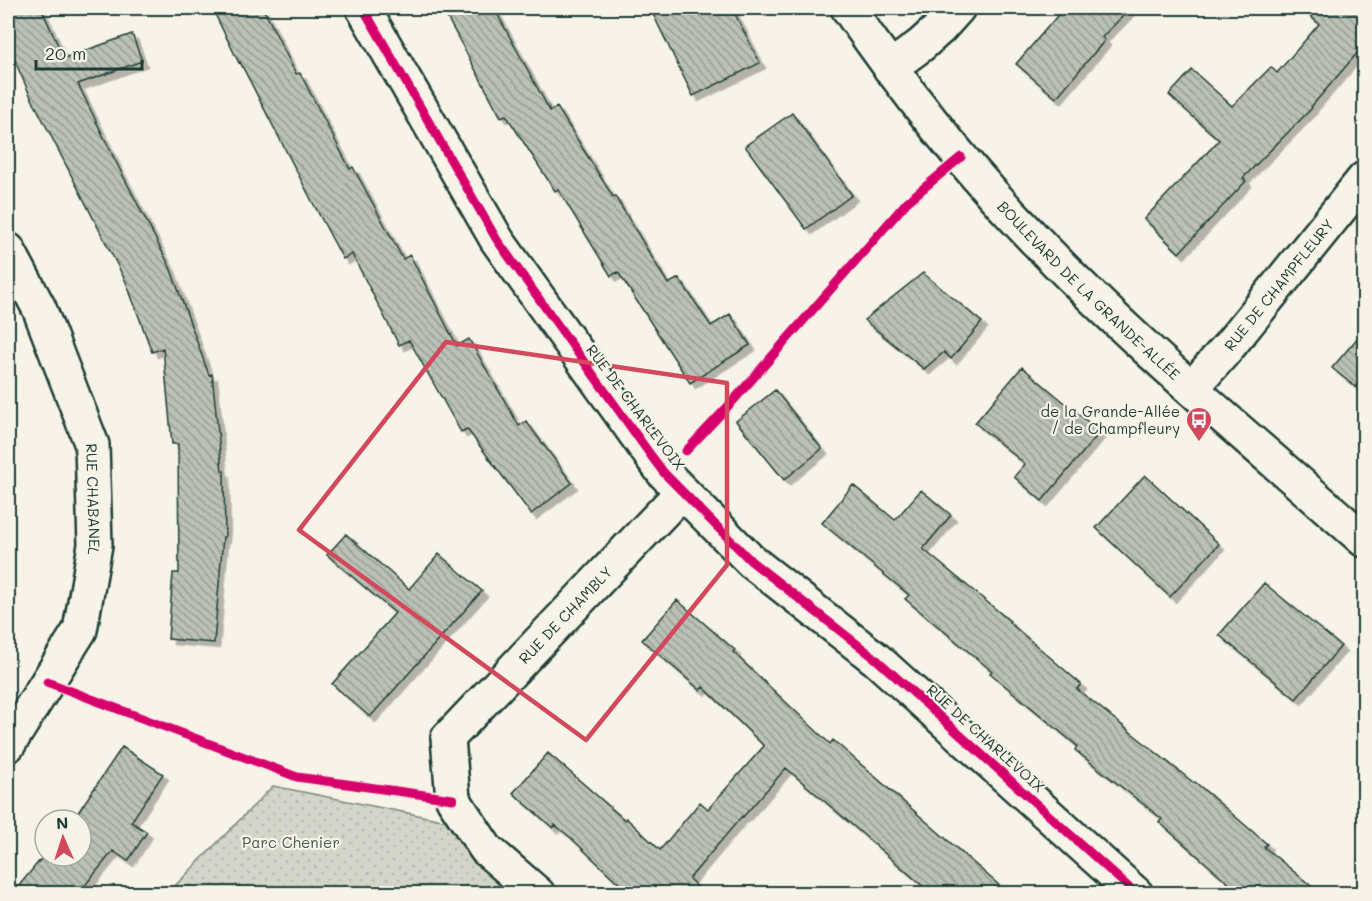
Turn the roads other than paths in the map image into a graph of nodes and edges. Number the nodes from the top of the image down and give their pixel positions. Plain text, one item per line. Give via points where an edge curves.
1 (363, 8) edge
2 (848, 8) edge
3 (958, 8) edge
4 (890, 68) junction
5 (1365, 179) edge
6 (8, 250) edge
7 (1192, 388) junction
8 (682, 492) junction
9 (1365, 540) edge
10 (8, 745) edge
11 (538, 894) edge
12 (1136, 894) edge

1 - 8 street, RUE DE CHARLEVOIX via 497,240 652,457
2 - 4 street, BOULEVARD DE LA GRANDE-ALLÉE
3 - 4 street via 921,45
4 - 7 street, BOULEVARD DE LA GRANDE-ALLÉE via 967,165 1023,227
5 - 7 street, RUE DE CHAMPFLEURY
6 - 10 street, RUE CHABANEL via 39,308 92,445 95,545 80,630
7 - 9 street, BOULEVARD DE LA GRANDE-ALLÉE
8 - 11 street, RUE DE CHAMBLY via 448,738 453,799 486,849
8 - 12 street, RUE DE CHARLEVOIX via 752,561 876,659

